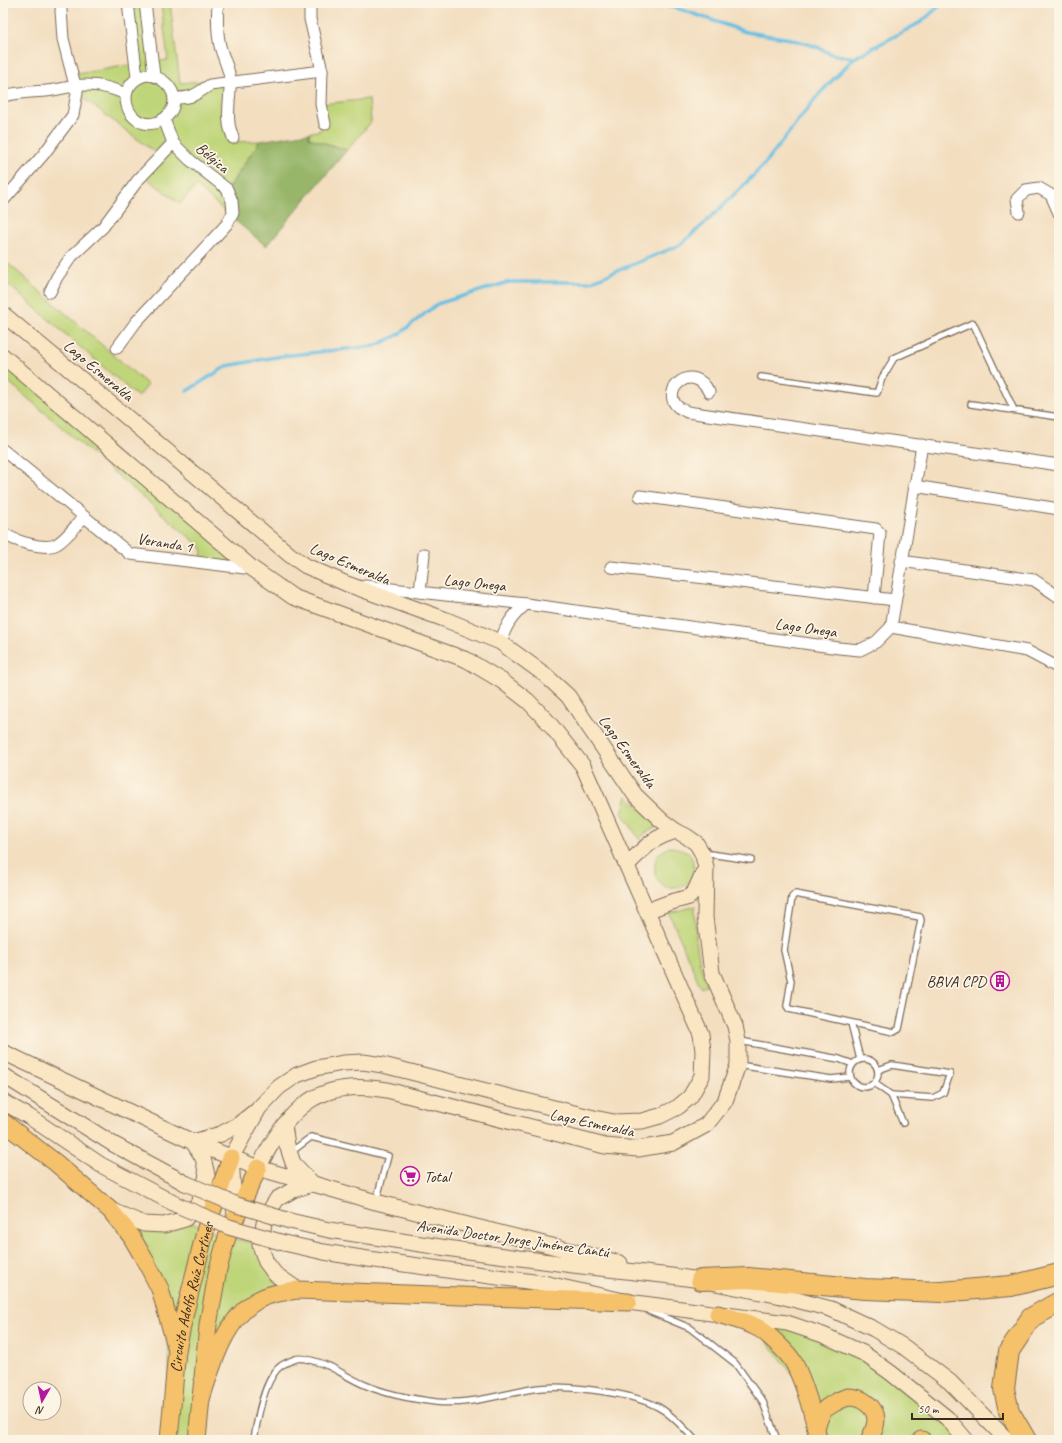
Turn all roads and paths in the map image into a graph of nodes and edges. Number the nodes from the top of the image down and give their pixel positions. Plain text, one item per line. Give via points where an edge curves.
1 (128, 3) edge
2 (144, 3) edge
3 (218, 3) edge
4 (310, 3) edge
5 (61, 10) dead end
6 (322, 71) junction
7 (154, 75) junction
8 (137, 77) junction
9 (230, 83) junction
10 (75, 86) junction
11 (126, 94) junction
12 (3, 96) edge
13 (174, 98) junction
14 (164, 120) junction
15 (325, 124) dead end
16 (233, 138) dead end
17 (173, 143) junction
18 (3, 201) edge
19 (1019, 212) dead end
20 (1059, 213) edge
21 (50, 292) dead end
22 (3, 314) edge
23 (117, 348) dead end
24 (3, 356) edge
25 (761, 377) dead end
26 (709, 392) dead end
27 (971, 404) dead end
28 (1014, 410) junction
29 (1059, 417) edge
30 (922, 444) junction
31 (3, 450) edge
32 (1059, 465) edge
33 (914, 486) junction
34 (640, 496) dead end
35 (1059, 509) edge
36 (84, 517) junction
37 (3, 533) edge
38 (424, 554) dead end
39 (901, 561) junction
40 (611, 568) dead end
41 (253, 569) junction
42 (347, 584) junction
43 (420, 592) junction
44 (1059, 597) edge
45 (874, 598) junction
46 (895, 600) junction
47 (526, 604) junction
48 (890, 627) junction
49 (500, 642) junction
50 (1059, 668) edge
51 (676, 831) junction
52 (704, 860) junction
53 (751, 860) dead end
54 (627, 865) junction
55 (689, 897) junction
56 (706, 903) junction
57 (647, 911) junction
58 (851, 1023) junction
59 (738, 1041) junction
60 (3, 1052) edge
61 (860, 1059) junction
62 (853, 1064) junction
63 (738, 1065) junction
64 (878, 1070) junction
65 (3, 1076) edge
66 (850, 1077) junction
67 (874, 1083) junction
68 (891, 1095) junction
69 (3, 1102) edge
70 (258, 1108) junction
71 (3, 1122) edge
72 (903, 1123) dead end
73 (284, 1125) junction
74 (193, 1142) junction
75 (289, 1153) junction
76 (231, 1158) junction
77 (258, 1168) junction
78 (312, 1184) junction
79 (376, 1202) junction
80 (110, 1210) junction
81 (236, 1218) junction
82 (1059, 1274) edge
83 (671, 1276) junction
84 (701, 1280) junction
85 (298, 1290) junction
86 (628, 1302) junction
87 (1059, 1302) edge
88 (718, 1314) junction
89 (177, 1350) junction
90 (201, 1399) junction
91 (817, 1434) edge
92 (169, 1440) edge
93 (198, 1440) edge
94 (254, 1440) edge
95 (695, 1440) edge
96 (776, 1440) edge
97 (870, 1440) edge
98 (966, 1440) edge
99 (1007, 1440) edge
100 (1026, 1440) edge

1 - 8 street
2 - 7 street
3 - 9 street, Bélgica via 220,47 226,60
4 - 6 street via 310,19
5 - 10 street via 63,39
6 - 9 street
6 - 15 street via 321,104
7 - 8 street
7 - 13 street via 169,85
8 - 11 street
9 - 13 street via 210,85 195,96
9 - 16 street, Bélgica via 229,124
10 - 11 street via 95,85
10 - 12 street via 46,91 24,91
10 - 18 street via 77,93 73,114 43,155
11 - 14 street via 126,103 131,114 140,122 152,124
13 - 14 street via 173,107
14 - 17 street
17 - 21 street, Bélgica via 138,180 103,227 71,257
17 - 23 street, Bélgica via 227,190 232,201 233,213 227,224 136,322
19 - 20 street via 1017,199 1026,190 1040,188 1051,195
22 - 42 street, Lago Esmeralda via 290,555 306,566
24 - 41 street, Lago Esmeralda
25 - 28 lane via 878,393 882,378 894,358 973,323
26 - 30 street via 706,385 699,380 688,378 679,382 674,389 673,398 677,407 687,412
27 - 28 lane
28 - 29 lane
30 - 32 street
30 - 33 street
31 - 36 street, Veranda 1
33 - 35 street
33 - 39 street
34 - 45 street via 876,529 880,533
36 - 37 street via 61,542 50,546 20,541
36 - 41 street, Veranda 1 via 130,554
38 - 43 street, Lago Onega
39 - 44 street via 1034,580
39 - 46 street
40 - 45 street
41 - 54 street, Lago Esmeralda via 293,598 467,660 502,681 528,701 549,723 582,766
42 - 43 street, Lago Onega
42 - 49 street, Lago Esmeralda
43 - 47 street, Lago Onega
45 - 46 street
46 - 48 street
47 - 48 street, Lago Onega via 860,650 876,642
47 - 49 street, Lago Onega via 514,614
48 - 50 street via 1027,651
49 - 51 street, Lago Esmeralda via 544,674 568,696 635,795
51 - 52 street, Lago Esmeralda via 696,844
51 - 54 street via 652,841
52 - 53 lane
52 - 55 street via 695,891
52 - 56 street, Lago Esmeralda
54 - 57 street, Lago Esmeralda
55 - 56 street
55 - 57 street
56 - 59 street, Lago Esmeralda via 705,917 712,973
57 - 70 street, Lago Esmeralda via 701,1034 702,1076 690,1097 678,1107 642,1121 614,1122 398,1068 363,1062 332,1064 297,1075 279,1087
58 - 58 lane via 789,1009 787,1006 791,981 784,950 792,897 795,894 920,917 899,1029 894,1032
58 - 61 lane
59 - 62 lane via 840,1059
59 - 63 street, Lago Esmeralda
60 - 74 street
61 - 62 lane
61 - 64 lane via 873,1062
62 - 66 lane
63 - 66 lane via 831,1079
63 - 73 street, Lago Esmeralda via 725,1101 706,1125 673,1143 638,1150 605,1146 386,1090 359,1087 341,1088 316,1097 300,1107
64 - 67 lane
64 - 68 lane via 892,1066 950,1074 943,1093 933,1098
65 - 83 street, Avenida Doctor Jorge Jiménez Cantú, bridge via 113,1144 185,1182 236,1205 290,1222 460,1250
66 - 67 lane via 860,1087
67 - 68 lane
68 - 72 lane
69 - 86 street, bridge via 102,1164 177,1205 229,1227 324,1252 548,1284
70 - 74 street via 238,1126
70 - 76 street, Lago Esmeralda
71 - 80 main road
73 - 75 street
73 - 77 street, Lago Esmeralda
74 - 76 street
74 - 80 street via 203,1158 207,1174 200,1201 185,1219 164,1225 144,1224
75 - 78 street via 293,1163
75 - 79 lane via 311,1137 388,1156
76 - 77 street
76 - 81 street
76 - 89 main road, Circuito Adolfo Ruíz Cortines via 206,1228
77 - 78 street
77 - 81 main road, Circuito Adolfo Ruíz Cortines
78 - 79 street
78 - 85 street via 277,1199 265,1218 260,1245 266,1262 275,1274
79 - 83 street
80 - 89 main road via 131,1236 160,1289
81 - 90 main road, Circuito Adolfo Ruíz Cortines via 227,1237 218,1269 208,1325
82 - 84 highway via 1011,1286 941,1292 865,1290 748,1278
83 - 84 street, Avenida Doctor Jorge Jiménez Cantú
84 - 99 street, Avenida Doctor Jorge Jiménez Cantú via 782,1296 831,1309 874,1329 904,1347 950,1382
85 - 86 main road
85 - 90 main road via 279,1292 257,1300 244,1310 228,1331 216,1354
86 - 88 street
86 - 96 lane via 690,1328 735,1363 763,1402
87 - 100 highway via 1031,1318 1009,1351 1004,1389 1008,1411
88 - 91 main road via 757,1327 794,1362
88 - 98 street via 786,1323 823,1335 863,1353 947,1418
89 - 92 main road, Circuito Adolfo Ruíz Cortines
90 - 93 main road, Circuito Adolfo Ruíz Cortines
91 - 97 main road via 823,1412 838,1400 849,1397 865,1401 871,1406 876,1418
94 - 95 lane via 256,1424 272,1376 281,1366 298,1358 325,1364 365,1386 399,1396 438,1402 465,1402 533,1389 553,1388 596,1390 626,1395 657,1406

